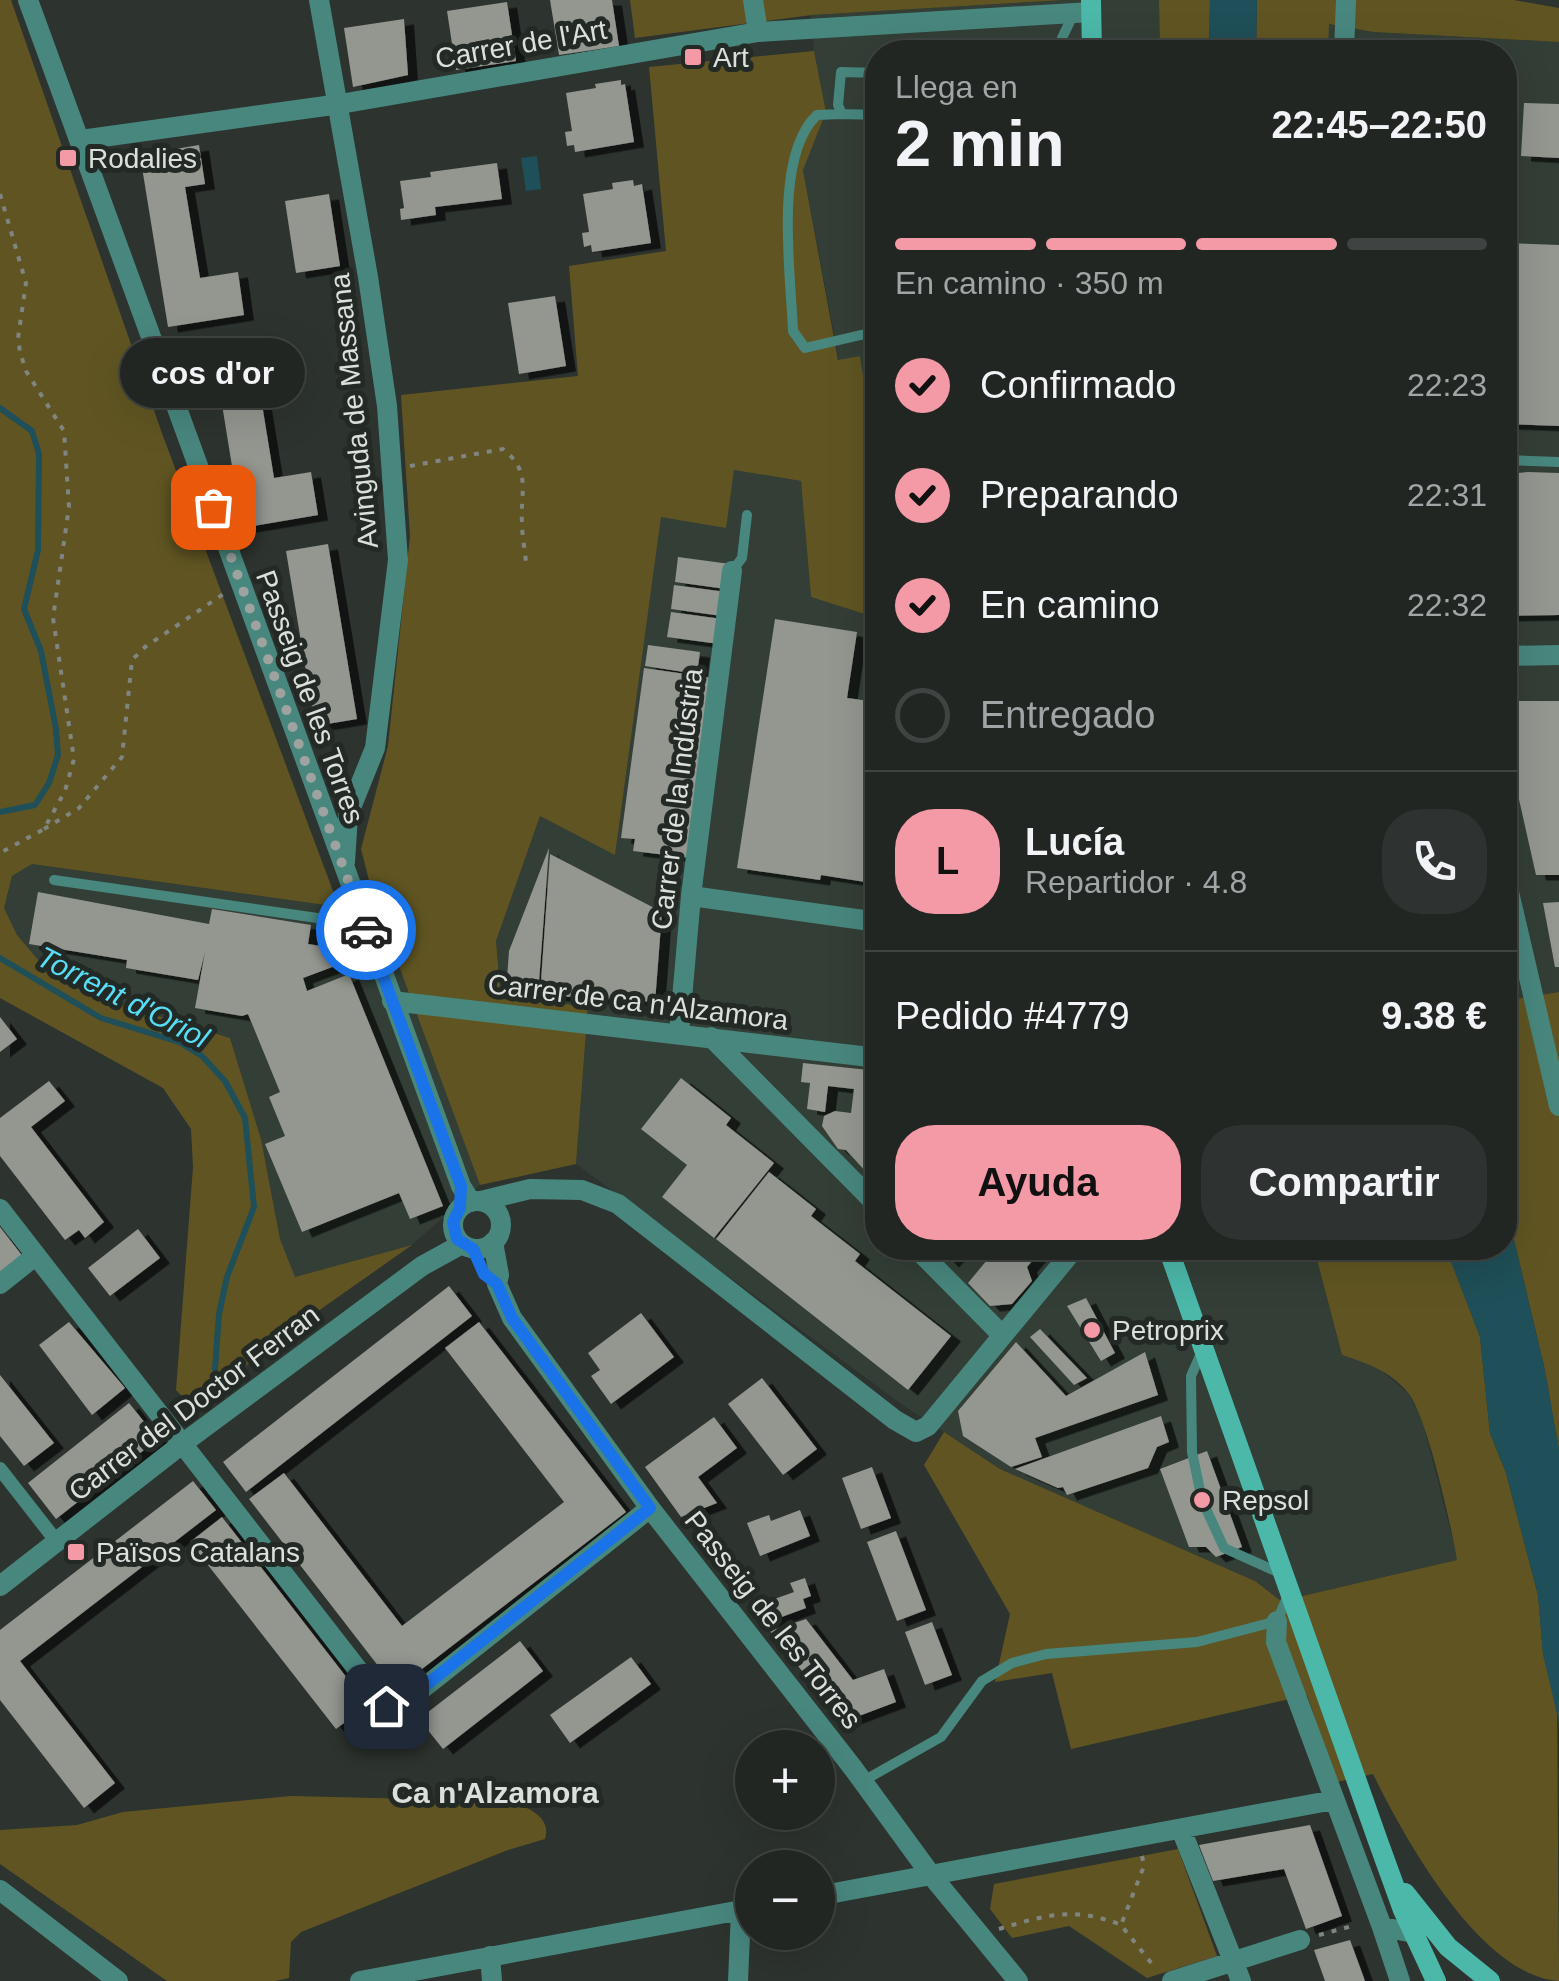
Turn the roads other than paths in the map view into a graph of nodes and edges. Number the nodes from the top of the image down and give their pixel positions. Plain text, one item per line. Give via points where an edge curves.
1 (28, 0) edge
2 (319, 0) edge
3 (753, 0) edge
4 (1346, 0) edge
5 (1083, 6) edge
6 (758, 32) junction
7 (1062, 40) edge
8 (1090, 40) edge
9 (1344, 40) edge
10 (865, 73) edge
11 (340, 104) junction
12 (842, 114) junction
13 (865, 115) edge
14 (81, 140) junction
15 (865, 334) edge
16 (1517, 460) edge
17 (1559, 462) edge
18 (747, 515) dead end
19 (732, 571) joint
20 (1559, 655) edge
21 (1517, 656) edge
22 (344, 874) junction
23 (54, 880) dead end
24 (691, 896) junction
25 (865, 920) edge
26 (363, 921) junction
27 (1517, 926) edge
28 (392, 1001) junction
29 (679, 1034) junction
30 (711, 1037) junction
31 (865, 1056) edge
32 (1559, 1106) edge
33 (865, 1193) edge
34 (516, 1194) junction
35 (468, 1199) junction
36 (0, 1209) edge
37 (501, 1220) junction
38 (471, 1242) junction
39 (35, 1256) junction
40 (928, 1260) edge
41 (1064, 1260) edge
42 (1172, 1260) edge
43 (0, 1284) edge
44 (1002, 1336) junction
45 (1203, 1348) junction
46 (182, 1444) junction
47 (0, 1469) edge
48 (650, 1508) junction
49 (57, 1542) junction
50 (1286, 1584) junction
51 (0, 1586) edge
52 (1277, 1621) junction
53 (863, 1781) junction
54 (1334, 1800) junction
55 (1181, 1830) junction
56 (932, 1875) junction
57 (1392, 1877) junction
58 (0, 1890) edge
59 (835, 1893) edge
60 (735, 1912) edge
61 (1382, 1927) junction
62 (1414, 1934) junction
63 (1310, 1938) road end
64 (742, 1950) edge
65 (490, 1956) junction
66 (1238, 1971) edge
67 (118, 1981) edge
68 (360, 1981) edge
69 (492, 1981) edge
70 (738, 1981) edge
71 (1018, 1981) edge
72 (1169, 1981) edge
73 (1400, 1981) edge
74 (1436, 1981) edge
75 (1490, 1981) edge

1 - 14 street, Passeig de les Torres
2 - 11 street, Avinguda de Massana
3 - 6 street
4 - 9 street
5 - 6 street, Carrer de l'Art
5 - 7 lane
5 - 8 main road
6 - 11 street, Carrer de l'Art
10 - 12 lane via 841,72
11 - 14 street, Carrer de l'Art
11 - 22 street, Avinguda de Massana via 376,332 398,560 375,748 348,816
12 - 13 lane
12 - 15 lane via 817,115 810,122 789,174 793,331 804,348
14 - 22 street, Passeig de les Torres
16 - 17 lane
18 - 19 lane via 742,558
19 - 24 street, Carrer de la Indústria
20 - 21 street
22 - 26 street, Passeig de les Torres
23 - 26 lane
24 - 25 street
24 - 29 street, Carrer de la Indústria
26 - 28 street, Passeig de les Torres
27 - 32 street
28 - 29 street, Carrer de ca n'Alzamora
28 - 35 street, Passeig de les Torres
29 - 30 street, Carrer de ca n'Alzamora
30 - 31 street, Carrer de ca n'Alzamora
30 - 33 street
34 - 35 street
34 - 37 street
34 - 44 street via 582,1190 618,1204 916,1432
35 - 37 street via 490,1204
35 - 38 street via 453,1222
36 - 39 street
37 - 38 street via 501,1230
38 - 46 street, Carrer del Doctor Ferran via 422,1266
38 - 48 street, Passeig de les Torres via 500,1275 497,1284 512,1318
39 - 43 street
39 - 46 street
40 - 44 street
41 - 44 street
42 - 45 main road
45 - 50 main road
45 - 50 lane via 1191,1376 1192,1452 1202,1500 1224,1548
46 - 48 street via 386,1706 407,1700
46 - 49 street, Carrer del Doctor Ferran
47 - 49 street
48 - 53 street, Passeig de les Torres
49 - 51 street, Carrer del Doctor Ferran
50 - 52 lane
50 - 57 main road
52 - 53 lane via 1198,1642 1046,1654 1012,1663 982,1681 940,1737
52 - 54 street via 1276,1642
53 - 56 street, Passeig de les Torres
54 - 55 street
54 - 61 street
55 - 56 street
55 - 66 street
56 - 59 street
56 - 71 street, Passeig de les Torres
57 - 62 main road
57 - 75 main road via 1440,1938
58 - 67 street
60 - 65 street
61 - 62 street
61 - 73 street
62 - 74 main road
63 - 66 street
64 - 70 street
65 - 68 street
65 - 69 street
66 - 72 street

